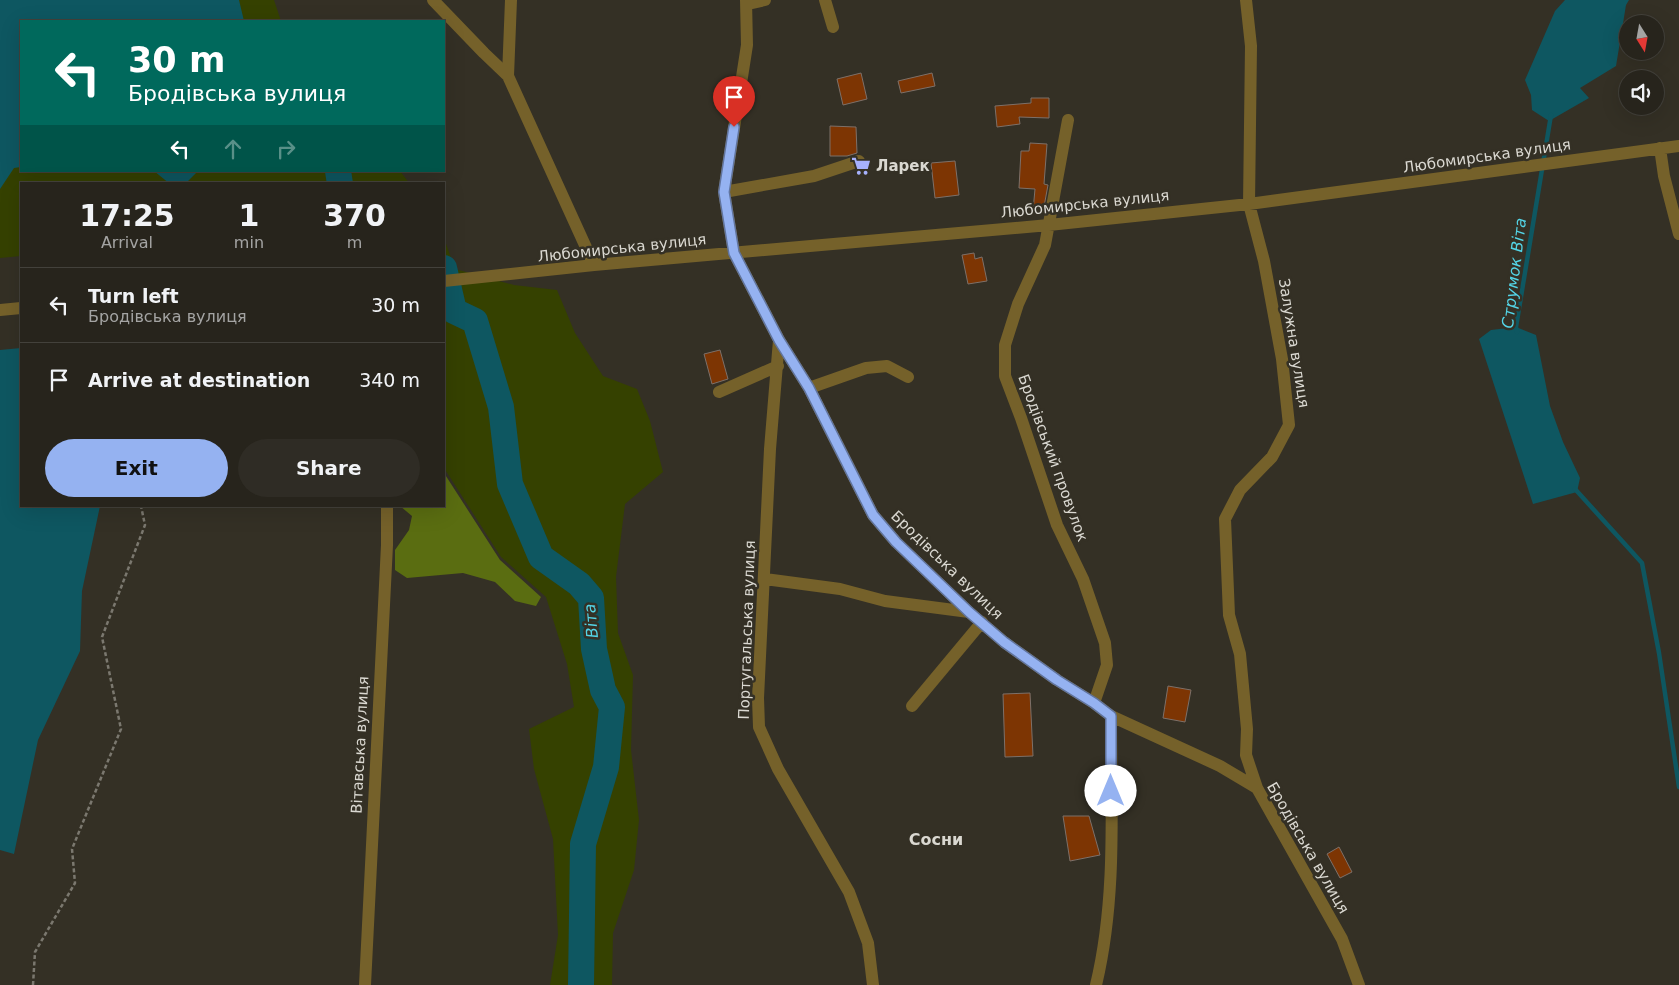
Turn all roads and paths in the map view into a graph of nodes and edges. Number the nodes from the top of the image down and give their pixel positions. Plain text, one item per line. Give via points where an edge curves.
1 (433, 0) edge
2 (511, 0) edge
3 (765, 0) edge
4 (825, 0) edge
5 (1246, 0) edge
6 (747, 2) edge
7 (833, 26) dead end
8 (508, 76) junction
9 (1068, 120) dead end
10 (1679, 146) edge
11 (1660, 148) junction
12 (859, 161) dead end
13 (724, 192) junction
14 (1249, 204) junction
15 (1049, 225) junction
16 (1679, 234) edge
17 (734, 253) junction
18 (594, 265) junction
19 (445, 281) edge
20 (20, 308) edge
21 (0, 310) edge
22 (779, 340) junction
23 (778, 366) junction
24 (908, 377) dead end
25 (809, 388) junction
26 (719, 392) dead end
27 (141, 507) edge
28 (386, 507) edge
29 (765, 579) junction
30 (969, 612) junction
31 (982, 622) junction
32 (1094, 703) junction
33 (912, 706) dead end
34 (1111, 716) junction
35 (1257, 788) junction
36 (33, 985) edge
37 (365, 985) edge
38 (874, 985) edge
39 (1096, 985) edge
40 (1359, 985) edge

1 - 8 street
2 - 8 street
3 - 6 street
4 - 7 street
5 - 14 street, Залужна вулиця via 1251,46
6 - 13 street, Бродівська вулиця via 747,45
8 - 18 street
9 - 15 street, Бродівський провулок
10 - 11 street, Любомирська вулиця
11 - 14 street, Любомирська вулиця
11 - 16 street
12 - 13 street via 814,176
13 - 17 street, Бродівська вулиця
14 - 15 street, Любомирська вулиця
14 - 35 street, Залужна вулиця via 1266,270 1282,359 1289,425 1272,457 1240,490 1225,520 1229,615 1240,654 1247,729 1246,755
15 - 17 street, Любомирська вулиця
15 - 32 street, Бродівський провулок via 1045,244 1018,304 1005,345 1005,376 1057,525 1083,579 1105,643 1107,665
17 - 18 street, Любомирська вулиця
17 - 22 street, Бродівська вулиця
18 - 19 street, Любомирська вулиця
20 - 21 street
22 - 23 street, Португальська вулиця
22 - 25 street, Бродівська вулиця
23 - 26 street
23 - 29 street, Португальська вулиця via 770,449
24 - 25 street via 887,366 866,368
25 - 30 street, Бродівська вулиця via 873,515 896,542
27 - 36 path via 146,525 102,637 121,729 72,849 75,884 35,952
28 - 37 street, Вітавська вулиця via 387,545
29 - 30 street via 840,589 885,601
29 - 38 street, Португальська вулиця via 759,727 778,769 849,892 868,943
30 - 31 street, Бродівська вулиця
31 - 32 street, Бродівська вулиця via 1004,642
31 - 33 street
32 - 34 street, Бродівська вулиця
34 - 35 street, Бродівська вулиця via 1220,766
34 - 39 street via 1108,926
35 - 40 street, Бродівська вулиця via 1342,939

